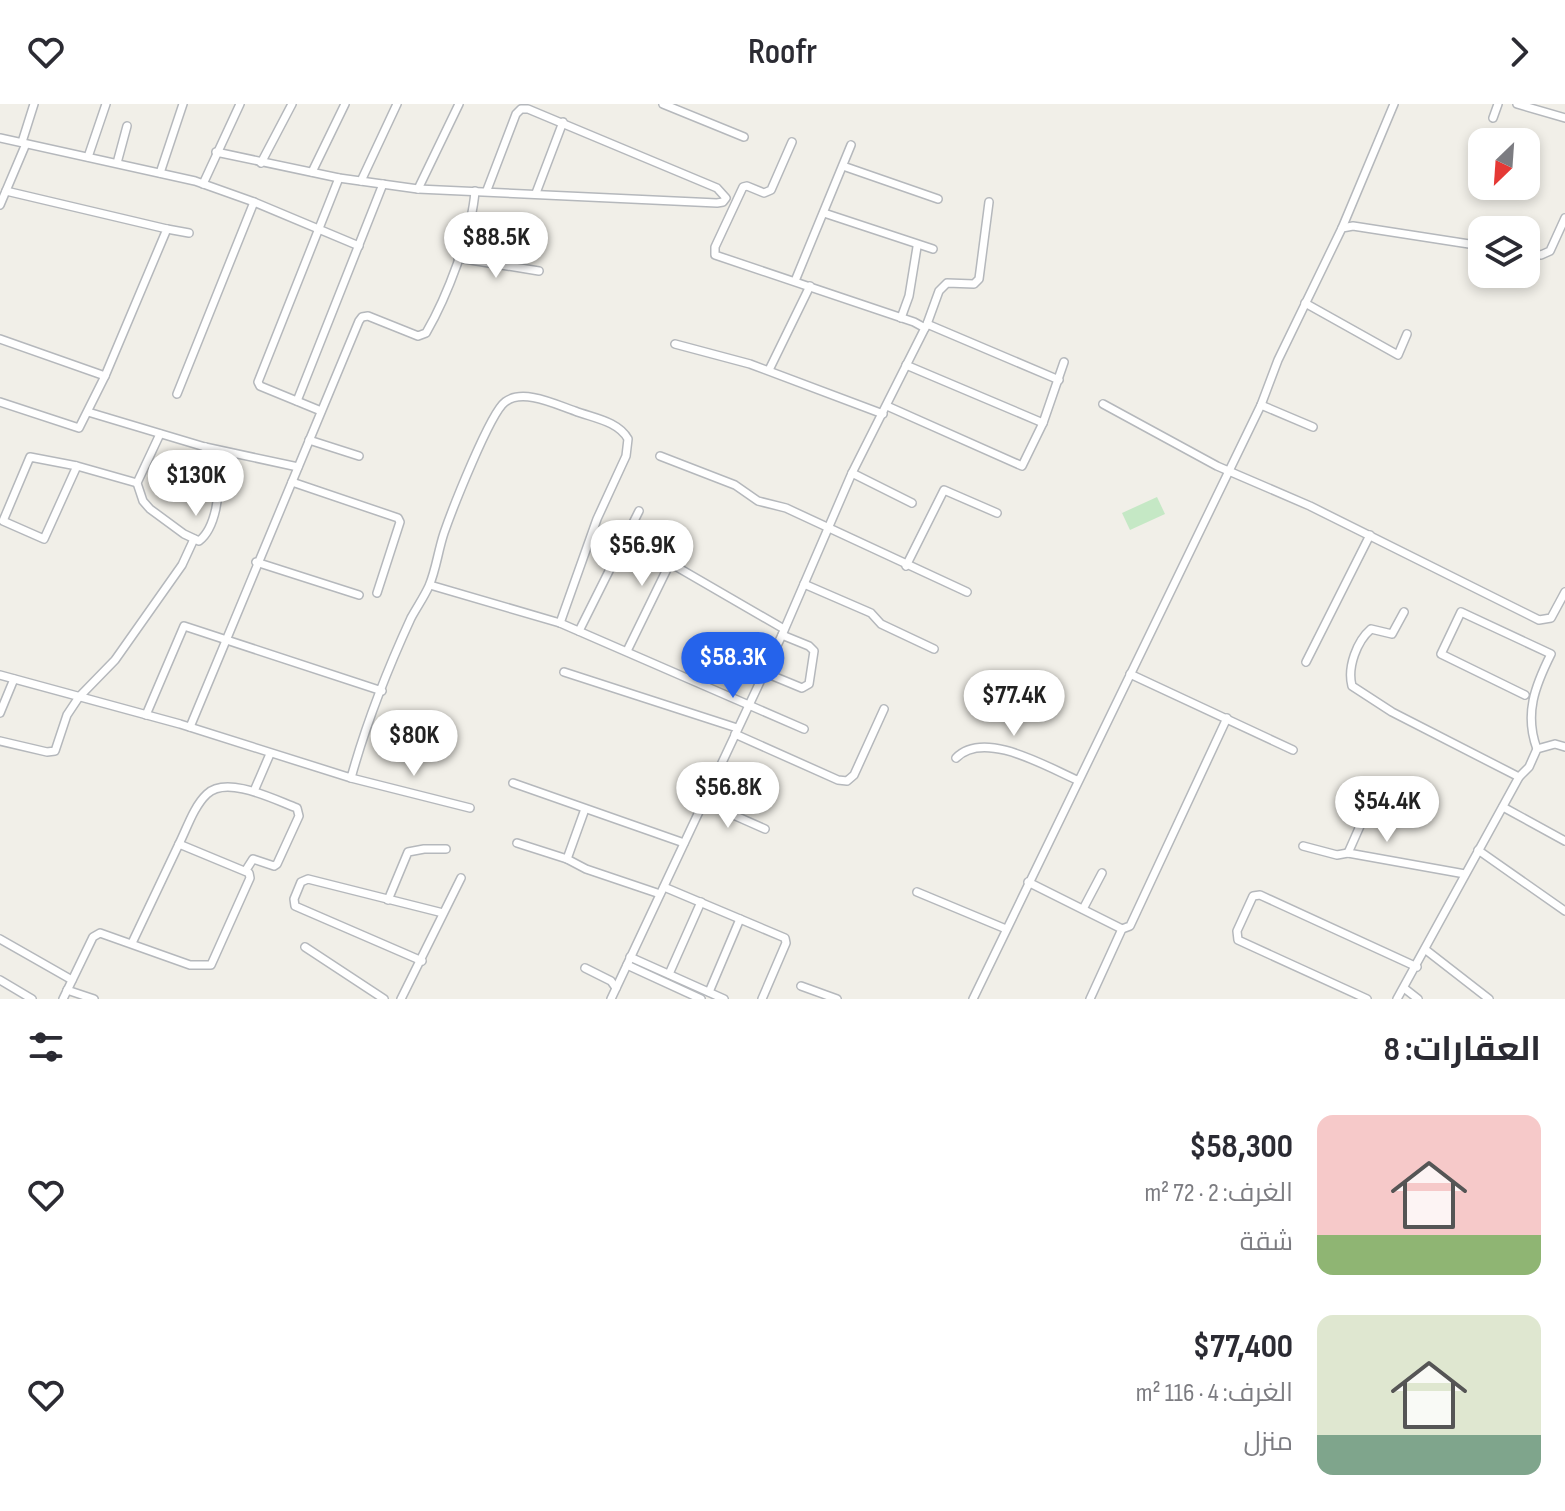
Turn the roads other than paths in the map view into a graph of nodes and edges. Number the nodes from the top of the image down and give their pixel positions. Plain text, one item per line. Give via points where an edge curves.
1 (34, 104) edge
2 (106, 104) edge
3 (183, 104) edge
4 (240, 104) edge
5 (292, 104) edge
6 (345, 104) edge
7 (397, 104) edge
8 (459, 104) edge
9 (663, 104) edge
10 (1394, 104) edge
11 (1498, 104) edge
12 (1517, 104) edge
13 (678, 107) edge
14 (1493, 118) dead end
15 (1565, 118) edge
16 (563, 122) junction
17 (127, 126) dead end
18 (744, 137) dead end
19 (0, 138) edge
20 (792, 142) dead end
21 (24, 144) junction
22 (851, 145) dead end
23 (216, 152) junction
24 (88, 157) junction
25 (117, 163) junction
26 (261, 163) junction
27 (843, 166) junction
28 (312, 172) junction
29 (160, 173) junction
30 (339, 178) junction
31 (361, 181) junction
32 (203, 184) junction
33 (383, 184) junction
34 (418, 189) junction
35 (487, 190) junction
36 (6, 191) junction
37 (475, 191) junction
38 (536, 193) junction
39 (938, 199) dead end
40 (254, 202) junction
41 (989, 202) dead end
42 (0, 205) edge
43 (824, 213) junction
44 (1564, 223) edge
45 (515, 226) dead end
46 (1342, 228) junction
47 (167, 229) junction
48 (320, 229) junction
49 (189, 233) dead end
50 (1468, 244) edge
51 (359, 246) junction
52 (917, 247) dead end
53 (933, 249) dead end
54 (1540, 255) edge
55 (458, 258) junction
56 (497, 265) junction
57 (539, 271) dead end
58 (795, 281) junction
59 (810, 286) junction
60 (1305, 303) junction
61 (901, 318) junction
62 (926, 326) junction
63 (1407, 334) dead end
64 (0, 339) edge
65 (675, 344) dead end
66 (1064, 362) dead end
67 (906, 365) junction
68 (769, 370) junction
69 (105, 376) junction
70 (1059, 380) junction
71 (177, 394) dead end
72 (297, 401) junction
73 (0, 402) edge
74 (1103, 404) dead end
75 (1261, 405) junction
76 (887, 406) junction
77 (321, 411) junction
78 (88, 412) junction
79 (883, 414) junction
80 (1043, 423) junction
81 (1313, 427) dead end
82 (160, 434) junction
83 (309, 440) junction
84 (205, 447) junction
85 (359, 456) dead end
86 (660, 456) dead end
87 (77, 466) junction
88 (298, 467) junction
89 (1228, 469) junction
90 (852, 473) junction
91 (292, 482) junction
92 (137, 483) junction
93 (912, 503) dead end
94 (639, 511) dead end
95 (997, 513) dead end
96 (828, 528) junction
97 (627, 535) junction
98 (1370, 535) junction
99 (194, 539) junction
100 (256, 562) junction
101 (670, 563) junction
102 (906, 566) junction
103 (804, 584) junction
104 (430, 585) junction
105 (967, 592) dead end
106 (1565, 592) edge
107 (377, 593) dead end
108 (359, 595) dead end
109 (1404, 612) dead end
110 (560, 623) junction
111 (579, 631) junction
112 (783, 632) junction
113 (225, 641) junction
114 (934, 649) dead end
115 (710, 650) dead end
116 (627, 651) junction
117 (1306, 662) dead end
118 (564, 672) dead end
119 (1130, 674) junction
120 (0, 675) edge
121 (762, 675) junction
122 (14, 679) junction
123 (382, 691) junction
124 (1525, 695) dead end
125 (79, 697) junction
126 (748, 704) junction
127 (884, 709) dead end
128 (0, 713) edge
129 (146, 715) junction
130 (1227, 718) junction
131 (190, 727) junction
132 (804, 729) dead end
133 (736, 731) junction
134 (0, 741) edge
135 (1538, 746) junction
136 (1565, 747) edge
137 (1293, 750) dead end
138 (270, 754) junction
139 (956, 758) dead end
140 (1519, 777) junction
141 (351, 778) junction
142 (1077, 780) junction
143 (513, 783) dead end
144 (1376, 790) dead end
145 (254, 791) junction
146 (704, 802) junction
147 (1503, 807) junction
148 (470, 808) dead end
149 (585, 809) junction
150 (765, 829) dead end
151 (1565, 841) edge
152 (517, 843) dead end
153 (684, 843) junction
154 (179, 844) junction
155 (1303, 846) dead end
156 (446, 849) dead end
157 (1478, 850) junction
158 (1348, 853) junction
159 (567, 859) junction
160 (246, 870) junction
161 (1102, 873) dead end
162 (1465, 874) junction
163 (461, 878) dead end
164 (1028, 882) junction
165 (662, 890) junction
166 (917, 892) dead end
167 (388, 900) junction
168 (701, 902) junction
169 (1083, 909) junction
170 (1565, 911) edge
171 (443, 913) junction
172 (740, 919) junction
173 (1006, 929) junction
174 (1122, 929) junction
175 (0, 939) edge
176 (132, 943) junction
177 (305, 947) dead end
178 (1426, 950) junction
179 (422, 961) junction
180 (628, 961) junction
181 (1417, 967) junction
182 (585, 968) dead end
183 (669, 974) junction
184 (0, 980) edge
185 (72, 980) junction
186 (801, 986) dead end
187 (616, 988) junction
188 (1404, 988) junction
189 (67, 990) junction
190 (709, 992) junction
191 (32, 999) edge
192 (63, 999) edge
193 (94, 999) edge
194 (384, 999) edge
195 (401, 999) edge
196 (611, 999) edge
197 (701, 999) edge
198 (724, 999) edge
199 (762, 999) edge
200 (837, 999) edge
201 (973, 999) edge
202 (1090, 999) edge
203 (1367, 999) edge
204 (1397, 999) edge
205 (1418, 999) edge
206 (1489, 999) edge

1 - 21 street
2 - 24 street
3 - 29 street
4 - 23 street
5 - 26 street
6 - 28 street
7 - 31 street
8 - 34 street
9 - 13 street
10 - 46 street
11 - 14 street
12 - 15 street
13 - 18 street
16 - 35 street via 521,109
16 - 38 street
16 - 38 street via 717,188 726,198 717,203
17 - 25 street
19 - 21 street
20 - 58 street via 771,190 743,187 714,252
21 - 24 street
21 - 36 street
22 - 27 street
23 - 26 street
23 - 32 street
24 - 25 street
25 - 29 street
26 - 28 street
27 - 39 street
27 - 43 street
28 - 30 street
29 - 32 street
30 - 31 street
30 - 48 street
31 - 33 street
32 - 40 street
33 - 34 street
33 - 51 street
34 - 37 street
35 - 37 street
35 - 38 street
36 - 42 street
36 - 47 street
37 - 55 street
40 - 48 street
40 - 71 street
41 - 62 street via 979,279 974,284 944,285
43 - 53 street
43 - 58 street
44 - 54 street via 1550,251
45 - 56 street
46 - 50 street
46 - 60 street
47 - 49 street
47 - 69 street
48 - 51 street
48 - 72 street via 258,382
51 - 72 street
52 - 61 street
55 - 56 street
55 - 77 street via 423,336 362,317
56 - 57 street
58 - 59 street
59 - 61 street
59 - 68 street
60 - 63 street via 1398,355
60 - 75 street
61 - 62 street
62 - 67 street
62 - 70 street
64 - 69 street
65 - 68 street
66 - 70 street
67 - 76 street
67 - 80 street
68 - 79 street
69 - 78 street
70 - 80 street
72 - 77 street
73 - 78 street via 79,428
74 - 89 street
75 - 81 street
75 - 89 street
76 - 79 street
76 - 80 street via 1019,466 1025,464
77 - 83 street
78 - 82 street
79 - 90 street
82 - 84 street
82 - 92 street
83 - 85 street
83 - 88 street
84 - 88 street
84 - 99 street via 217,473 214,513 203,539
86 - 96 street
87 - 87 street via 30,457 3,521 46,537
87 - 92 street
88 - 91 street
89 - 98 street
89 - 119 street
90 - 93 street
90 - 96 street
91 - 100 street
91 - 107 street via 398,518
92 - 99 street via 150,509
94 - 97 street
95 - 102 street via 944,490
96 - 102 street
96 - 103 street
97 - 101 street via 664,551
97 - 111 street
98 - 106 street via 1539,620 1551,618
98 - 117 street
99 - 125 street via 182,565 115,660
100 - 108 street
100 - 113 street
101 - 112 street
101 - 116 street
102 - 105 street
103 - 112 street
103 - 114 street via 871,613 881,624
104 - 110 street
104 - 110 street via 444,533 494,414 515,397 551,403 617,426 628,439 626,456
104 - 123 street
109 - 140 street via 1392,634 1371,629 1363,638 1350,672 1352,686
110 - 111 street
111 - 116 street
112 - 121 street
112 - 121 street via 814,651 809,684 802,688
113 - 123 street
113 - 129 street via 184,626
113 - 131 street
115 - 121 street
116 - 126 street
118 - 133 street
119 - 130 street
119 - 142 street
120 - 122 street
121 - 126 street
122 - 125 street
122 - 128 street
123 - 141 street
124 - 135 street via 1441,654 1461,612 1551,654 1530,708
125 - 129 street
125 - 134 street via 55,751
126 - 132 street
126 - 133 street
127 - 133 street via 847,781
129 - 131 street
130 - 137 street
130 - 174 street via 1130,926
131 - 138 street
133 - 146 street
135 - 136 street
135 - 140 street
138 - 141 street
138 - 145 street
139 - 142 street via 972,748 992,747
140 - 147 street
141 - 148 street
142 - 164 street
143 - 149 street
144 - 158 street
145 - 154 street via 220,786 207,794
145 - 160 street via 300,811 277,864 253,859
146 - 150 street
146 - 153 street
147 - 151 street
147 - 157 street
149 - 153 street
149 - 159 street
152 - 159 street
153 - 165 street
154 - 160 street
154 - 176 street
155 - 158 street
156 - 167 street via 408,852
157 - 162 street
157 - 170 street
158 - 162 street
159 - 165 street
160 - 176 street via 250,878 211,965 190,965
161 - 169 street
162 - 178 street
163 - 171 street
164 - 169 street
164 - 173 street
165 - 168 street
165 - 180 street
166 - 173 street
167 - 171 street
167 - 179 street via 305,879 293,902
168 - 172 street
168 - 183 street
169 - 174 street
171 - 179 street
172 - 190 street
172 - 199 street via 786,939
173 - 201 street
174 - 202 street
175 - 185 street
176 - 185 street via 96,934
177 - 194 street
178 - 181 street
178 - 206 street
179 - 195 street
180 - 183 street
180 - 187 street
180 - 197 street
181 - 188 street
181 - 203 street via 1253,896 1238,940
182 - 187 street
183 - 190 street
184 - 191 street
185 - 189 street
186 - 200 street
187 - 196 street
188 - 204 street
188 - 205 street
189 - 192 street
189 - 193 street
190 - 198 street

